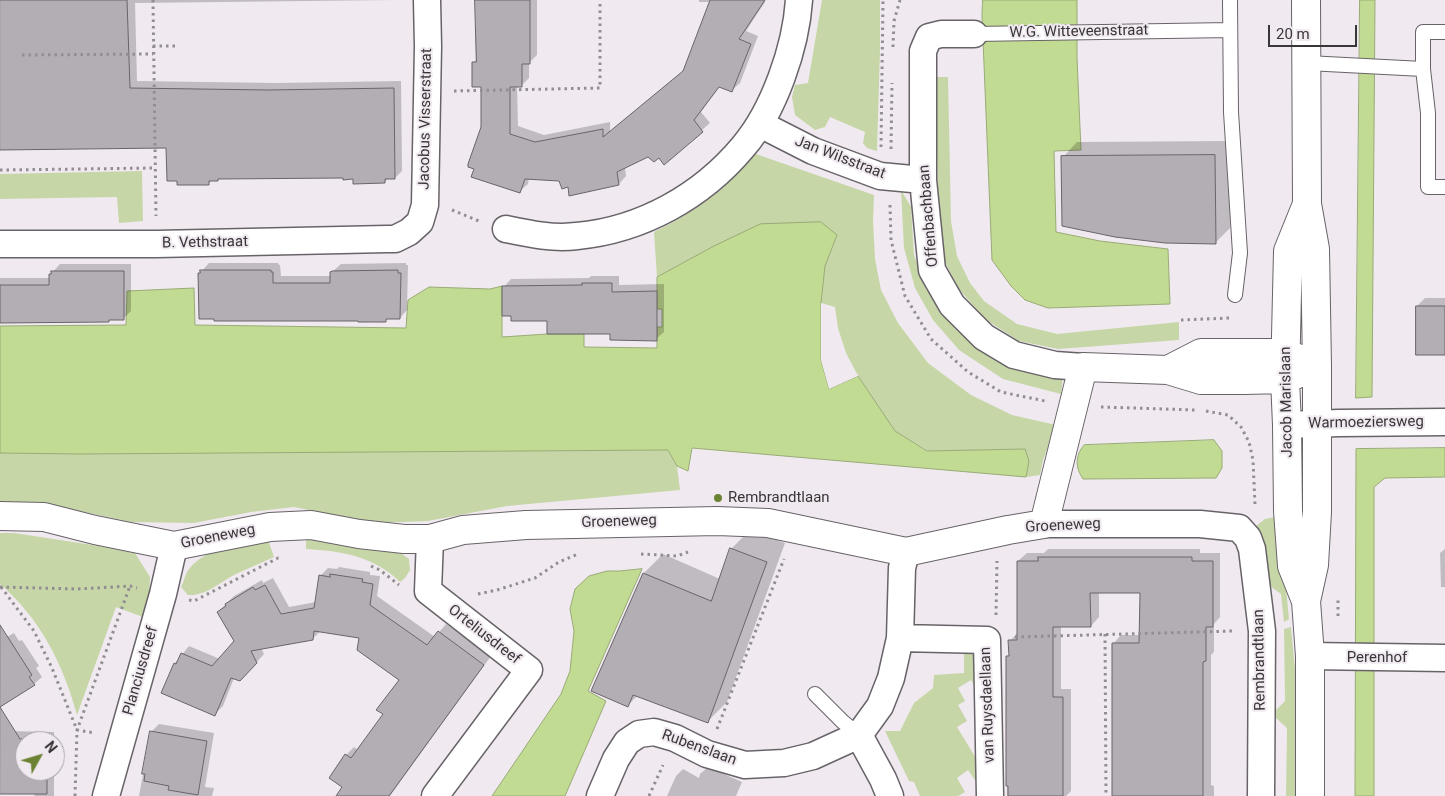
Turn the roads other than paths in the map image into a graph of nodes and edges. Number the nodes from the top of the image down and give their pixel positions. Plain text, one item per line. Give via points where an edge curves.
1 (426, 0) edge
2 (799, 0) edge
3 (1230, 0) edge
4 (1306, 0) edge
5 (1230, 30) junction
6 (1445, 32) edge
7 (974, 34) joint
8 (929, 37) joint
9 (1307, 63) junction
10 (1423, 69) junction
11 (760, 124) junction
12 (923, 180) junction
13 (1445, 187) edge
14 (1307, 204) junction
15 (506, 230) road end
16 (409, 232) joint
17 (0, 244) edge
18 (1235, 296) road end
19 (1285, 352) junction
20 (1317, 366) junction
21 (1083, 367) junction
22 (1168, 370) junction
23 (1285, 379) junction
24 (1445, 422) edge
25 (1316, 424) junction
26 (1287, 425) junction
27 (0, 516) edge
28 (1247, 520) joint
29 (1044, 524) junction
30 (430, 538) junction
31 (174, 546) junction
32 (906, 552) junction
33 (1306, 601) junction
34 (900, 638) junction
35 (1310, 656) junction
36 (1445, 658) edge
37 (815, 694) dead end
38 (859, 735) junction
39 (106, 796) edge
40 (435, 796) edge
41 (600, 796) edge
42 (890, 796) edge
43 (990, 796) edge
44 (1261, 796) edge
45 (1310, 796) edge

1 - 16 street, Jacobus Visserstraat via 425,205 420,222
2 - 11 street via 798,21 783,75
3 - 5 lane
4 - 9 street, Jacob Marislaan
5 - 7 lane, W.G. Witteveenstraat
5 - 18 lane via 1231,112 1240,253
6 - 10 lane via 1423,32
7 - 8 street, W.G. Witteveenstraat
8 - 12 street, Offenbachbaan via 923,51
9 - 10 lane
9 - 14 street, Jacob Marislaan
10 - 13 lane via 1428,113 1428,187
11 - 12 street, Jan Wilsstraat via 813,151 880,176
11 - 15 street via 744,147 705,185 664,212 613,231 576,236 547,237
12 - 21 street, Offenbachbaan via 932,270 952,305 984,337 1014,355 1055,365
14 - 19 street, Jacob Marislaan via 1288,251
14 - 20 street, Jacob Marislaan via 1315,249
16 - 17 street, B. Vethstraat via 395,239
19 - 20 street
19 - 22 street via 1200,353
19 - 23 street, Jacob Marislaan
20 - 23 street, Offenbachbaan
20 - 25 street, Jacob Marislaan
21 - 22 street, Offenbachbaan
21 - 29 street
22 - 23 street, Offenbachbaan via 1200,380
23 - 26 street, Jacob Marislaan
24 - 25 street, Warmoeziersweg
25 - 26 street, Warmoeziersweg
25 - 33 street, Jacob Marislaan via 1314,566
26 - 33 street, Jacob Marislaan via 1292,566
27 - 31 street, Groeneweg via 44,517
28 - 29 street, Groeneweg via 1200,524
28 - 44 street, Rembrandtlaan via 1262,631
29 - 32 street, Groeneweg
30 - 31 street, Groeneweg via 404,539 311,525 270,526
30 - 32 street, Groeneweg via 463,530 526,525 718,521 768,523
30 - 40 street, Orteliusdreef via 428,590 529,670
31 - 39 street, Planciusdreef
32 - 34 street via 902,568
33 - 35 street, Jacob Marislaan
34 - 38 street via 891,678 880,706
34 - 43 street, van Ruysdaellaan via 987,640
35 - 36 street, Perenhof
35 - 45 street, Jacob Marislaan
37 - 38 lane
38 - 41 street, Rubenslaan via 813,756 784,763 746,765 706,754 675,738 654,732 639,734 627,742 616,759
38 - 42 street

